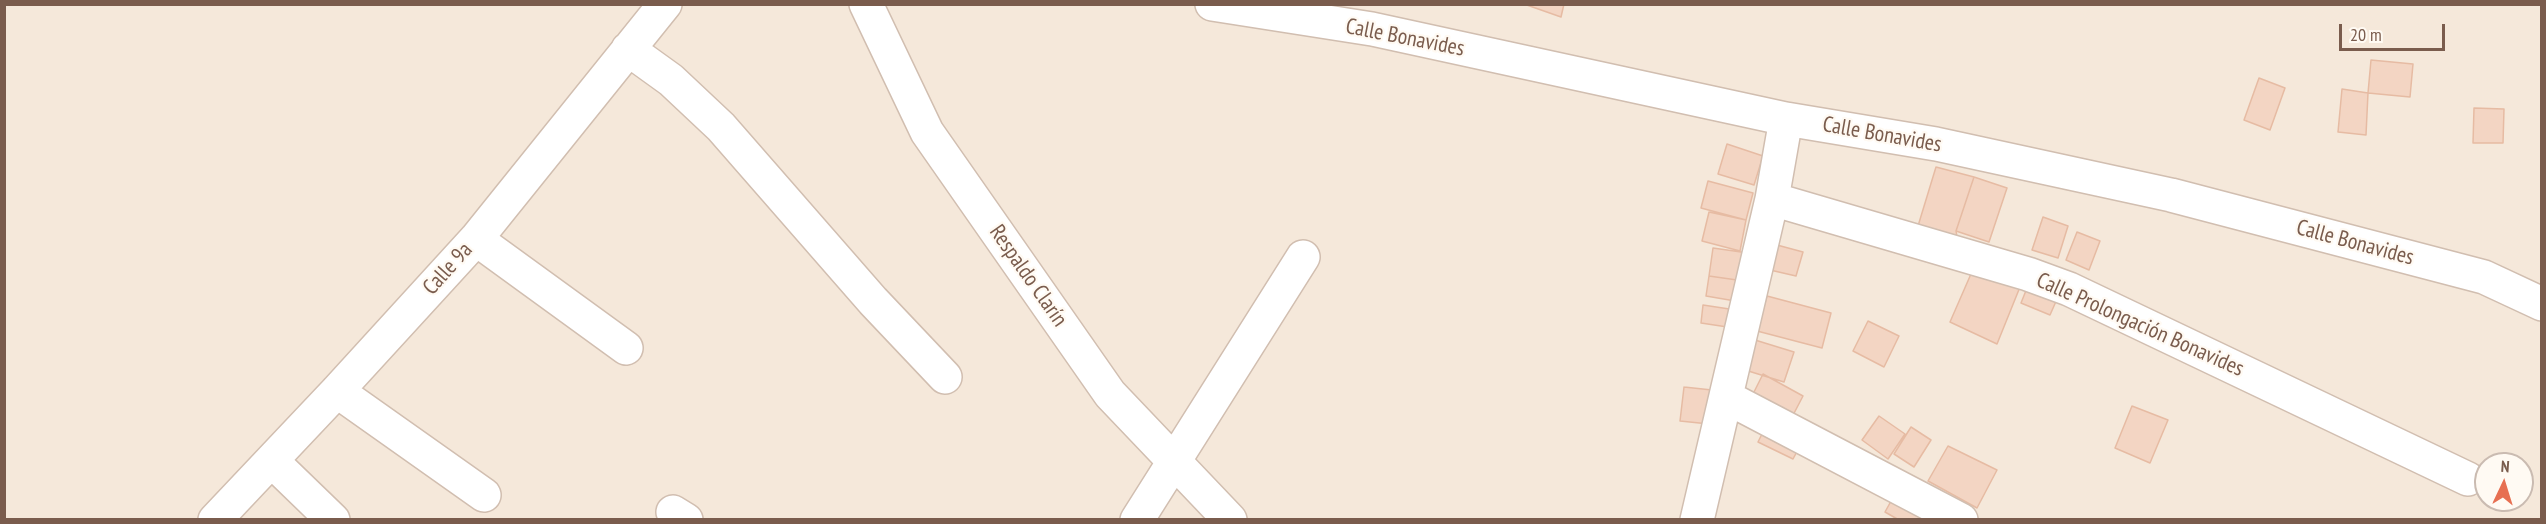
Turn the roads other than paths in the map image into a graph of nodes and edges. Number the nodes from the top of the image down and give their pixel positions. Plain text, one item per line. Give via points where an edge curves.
1 (665, 4) edge
2 (866, 4) edge
3 (1212, 4) edge
4 (628, 49) junction
5 (1786, 119) junction
6 (1773, 199) junction
7 (476, 239) junction
8 (1304, 257) dead end
9 (2541, 303) edge
10 (626, 348) dead end
11 (945, 377) dead end
12 (337, 391) junction
13 (1726, 397) junction
14 (272, 461) junction
15 (1175, 462) junction
16 (2468, 478) dead end
17 (484, 495) dead end
18 (215, 519) edge
19 (333, 519) edge
20 (1137, 519) edge
21 (1230, 519) edge
22 (1697, 519) edge
23 (1961, 519) edge

1 - 4 street, Calle 9a
2 - 15 street, Respaldo Clarín via 927,132 1110,394
3 - 5 street, Calle Bonavides via 1372,29
4 - 7 street, Calle 9a
4 - 11 street via 671,80 721,127
5 - 6 street
5 - 9 street, Calle Bonavides via 1936,144 2171,195 2484,277
6 - 13 street
6 - 16 street, Calle Prolongación Bonavides via 2069,289
7 - 10 street
7 - 12 street, Calle 9a
8 - 15 street
12 - 14 street, Calle 9a
12 - 17 street
13 - 22 street
13 - 23 street
14 - 18 street, Calle 9a
14 - 19 street
15 - 20 street
15 - 21 street, Respaldo Clarín

